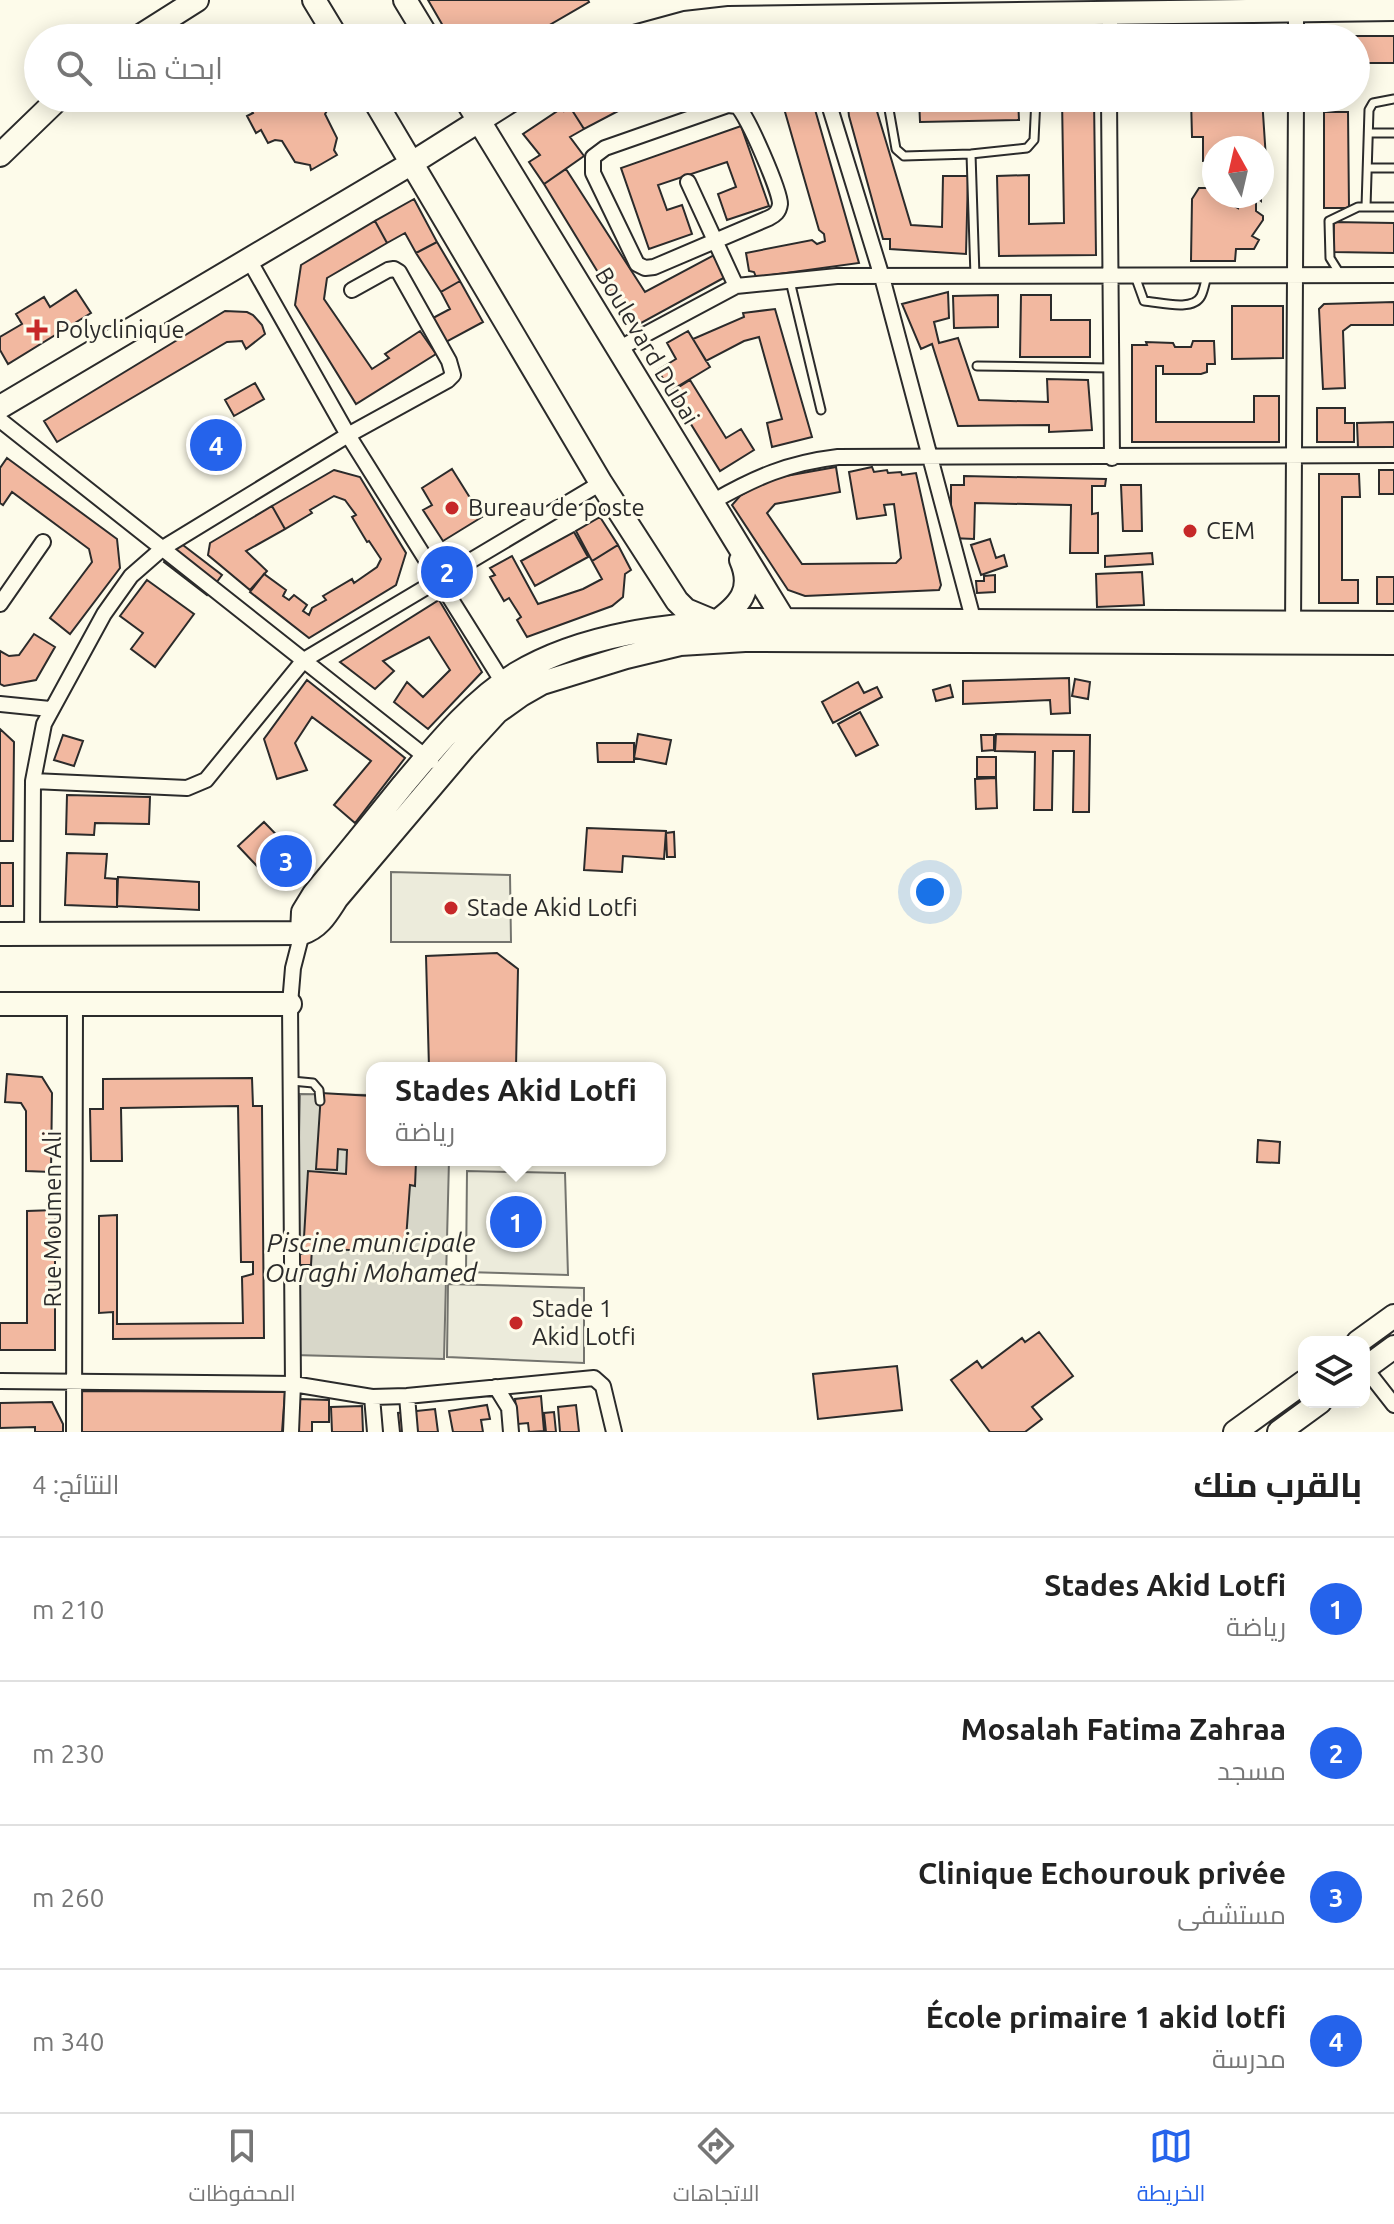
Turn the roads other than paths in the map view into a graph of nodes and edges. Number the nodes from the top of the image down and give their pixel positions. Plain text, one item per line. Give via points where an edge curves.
1 (197, 0) edge
2 (314, 0) edge
3 (405, 0) edge
4 (1208, 6) edge
5 (957, 7) edge
6 (1394, 9) edge
7 (1296, 11) junction
8 (1110, 13) junction
9 (159, 24) edge
10 (329, 24) edge
11 (420, 24) edge
12 (681, 24) edge
13 (780, 24) edge
14 (828, 24) edge
15 (1110, 24) edge
16 (1296, 24) edge
17 (1394, 99) edge
18 (1370, 108) edge
19 (45, 112) edge
20 (381, 112) edge
21 (474, 112) edge
22 (492, 112) edge
23 (704, 112) edge
24 (742, 112) edge
25 (831, 112) edge
26 (889, 112) edge
27 (1035, 112) edge
28 (1109, 112) edge
29 (1296, 112) edge
30 (1369, 112) edge
31 (479, 120) junction
32 (1369, 133) junction
33 (1394, 133) edge
34 (971, 154) junction
35 (0, 155) edge
36 (412, 163) junction
37 (1368, 168) junction
38 (1394, 168) edge
39 (688, 182) dead end
40 (1366, 207) junction
41 (1394, 207) edge
42 (714, 241) junction
43 (248, 258) junction
44 (1394, 275) edge
45 (975, 276) junction
46 (1109, 276) junction
47 (1135, 276) junction
48 (1207, 276) junction
49 (1297, 276) junction
50 (1342, 276) junction
51 (882, 277) junction
52 (790, 281) junction
53 (736, 286) junction
54 (352, 290) dead end
55 (618, 349) junction
56 (977, 366) dead end
57 (1111, 368) junction
58 (0, 407) edge
59 (821, 410) dead end
60 (0, 420) edge
61 (348, 435) junction
62 (1394, 455) edge
63 (1295, 456) junction
64 (930, 458) junction
65 (1112, 458) junction
66 (601, 483) junction
67 (712, 502) junction
68 (728, 528) junction
69 (43, 542) dead end
70 (163, 548) junction
71 (438, 579) junction
72 (677, 601) junction
73 (0, 604) edge
74 (784, 620) junction
75 (716, 622) junction
76 (1394, 623) edge
77 (977, 632) junction
78 (1293, 633) junction
79 (681, 634) junction
80 (745, 640) junction
81 (1394, 643) edge
82 (304, 660) junction
83 (508, 692) junction
84 (0, 704) edge
85 (50, 709) junction
86 (436, 764) junction
87 (33, 781) junction
88 (302, 933) junction
89 (0, 934) edge
90 (32, 935) junction
91 (0, 1004) edge
92 (290, 1004) junction
93 (75, 1006) junction
94 (292, 1081) junction
95 (320, 1101) dead end
96 (1394, 1316) edge
97 (1366, 1336) edge
98 (1394, 1347) edge
99 (1370, 1365) edge
100 (1370, 1376) edge
101 (0, 1381) edge
102 (74, 1381) junction
103 (293, 1384) junction
104 (1298, 1386) edge
105 (496, 1387) junction
106 (407, 1396) junction
107 (372, 1397) junction
108 (1394, 1405) edge
109 (1312, 1408) edge
110 (74, 1432) edge
111 (291, 1432) edge
112 (375, 1432) edge
113 (410, 1432) edge
114 (511, 1432) edge
115 (614, 1432) edge
116 (1235, 1432) edge
117 (1279, 1432) edge

1 - 9 street
2 - 10 street
3 - 11 street
4 - 7 street
4 - 8 street
5 - 8 street
5 - 14 street
6 - 7 street
7 - 16 street
8 - 15 street
12 - 13 street via 729,18
17 - 18 lane
19 - 35 street
20 - 36 street
21 - 31 street, Boulevard Dubai
22 - 31 street
23 - 42 street via 605,148 593,157 593,173 637,264 654,267
24 - 42 street via 777,190 779,208 769,218
25 - 51 street
26 - 34 lane via 896,149 904,156
27 - 34 lane via 1034,140 1027,148
28 - 46 street
29 - 49 street
30 - 32 lane
31 - 36 street
31 - 55 street, Boulevard Dubai
32 - 33 lane
32 - 37 lane
34 - 45 lane
36 - 43 street
36 - 66 street
37 - 38 lane
37 - 40 lane
39 - 42 street
40 - 41 lane
40 - 50 lane via 1329,221 1330,258
42 - 53 street
43 - 58 street
43 - 61 street
44 - 50 street
45 - 46 street
45 - 51 street
46 - 47 street
46 - 57 street
47 - 48 street
47 - 48 lane via 1144,301 1182,305 1201,297
48 - 49 street
49 - 50 street
49 - 63 street
51 - 52 street
51 - 64 street
52 - 53 street
52 - 59 lane
53 - 55 street
54 - 61 street via 388,270 399,272 453,375
55 - 67 street, Boulevard Dubai
56 - 57 lane
57 - 65 street
60 - 70 street
61 - 70 street
61 - 71 street
62 - 63 street
63 - 65 street
63 - 78 street
64 - 65 street
64 - 67 street via 804,461 768,472
64 - 77 street
66 - 71 street
66 - 72 street
67 - 68 street, Boulevard Dubai
68 - 74 street, Boulevard Dubai
68 - 75 street via 748,583 744,598
69 - 73 street
70 - 82 street
70 - 85 street via 131,576 113,601
71 - 82 street
71 - 83 street
72 - 75 street
72 - 79 street
74 - 75 street
74 - 77 street
75 - 79 street
75 - 80 street
76 - 78 street
77 - 78 street
77 - 80 street
78 - 81 street
79 - 80 street
79 - 83 street via 616,637 569,650 518,673
82 - 86 street
82 - 87 street via 197,785
83 - 86 street via 461,720
84 - 85 street
85 - 87 street
86 - 88 street via 307,902
87 - 90 street
88 - 90 street
88 - 92 street
89 - 90 street
91 - 93 street
92 - 93 street
92 - 94 street
93 - 102 street, Rue Moumen Ali
94 - 95 lane via 313,1083
94 - 103 street
96 - 97 street
98 - 99 street
100 - 108 street
101 - 102 street
102 - 103 street
102 - 110 street, Rue Moumen Ali
103 - 107 street
103 - 111 street
104 - 116 street
105 - 106 street
105 - 114 street via 509,1408
105 - 115 street via 594,1378 603,1386
106 - 107 street
106 - 113 street
107 - 112 street
109 - 117 street

